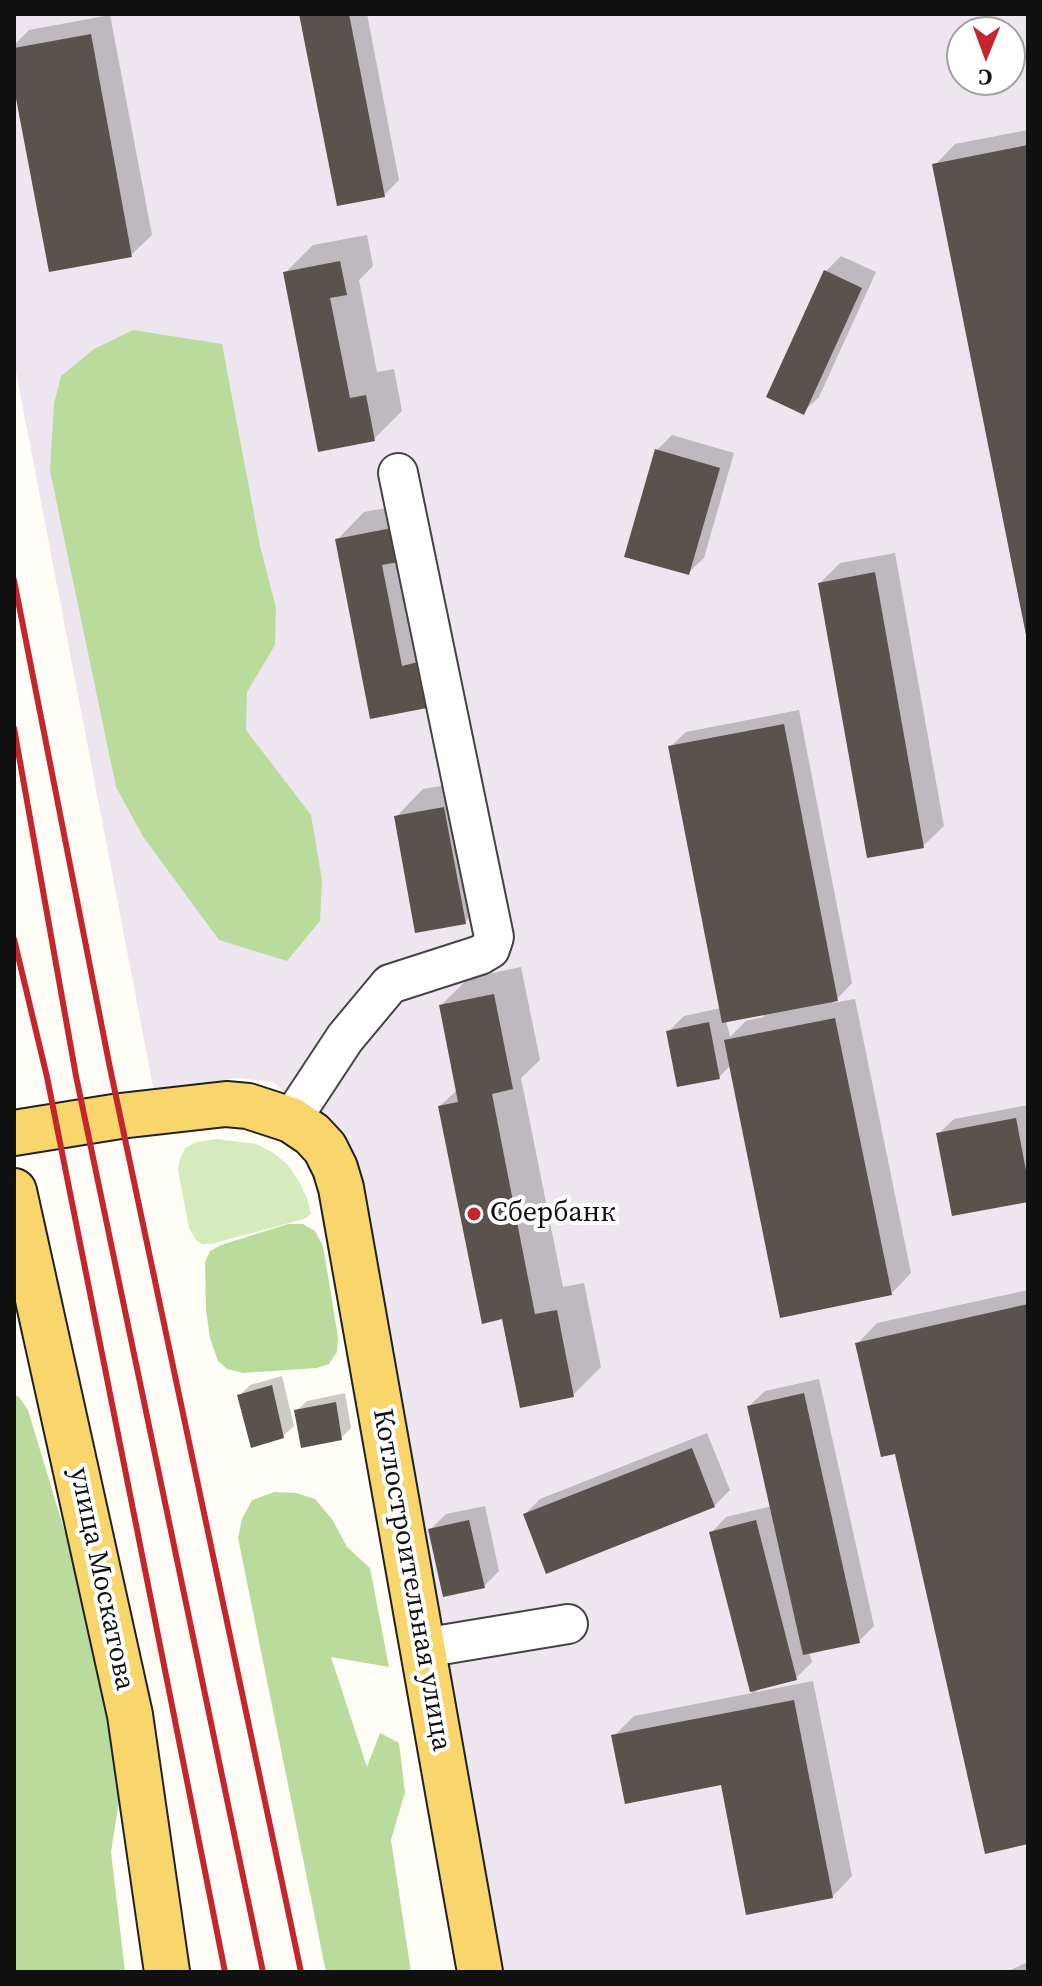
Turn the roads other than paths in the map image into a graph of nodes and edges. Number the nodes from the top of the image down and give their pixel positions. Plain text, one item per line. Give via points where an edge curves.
1 (398, 473) dead end
2 (291, 1120) junction
3 (14, 1133) edge
4 (14, 1191) edge
5 (22, 1268) edge
6 (568, 1624) dead end
7 (423, 1648) junction
8 (167, 1972) edge
9 (480, 1972) edge

1 - 2 street via 494,937 490,949 480,955 390,984 345,1038
2 - 3 main road via 226,1104
2 - 7 main road, Котлостроительная улица via 325,1148 341,1188
4 - 5 main road, улица Москатова
5 - 8 main road, улица Москатова via 130,1715
6 - 7 street
7 - 9 main road, Котлостроительная улица

